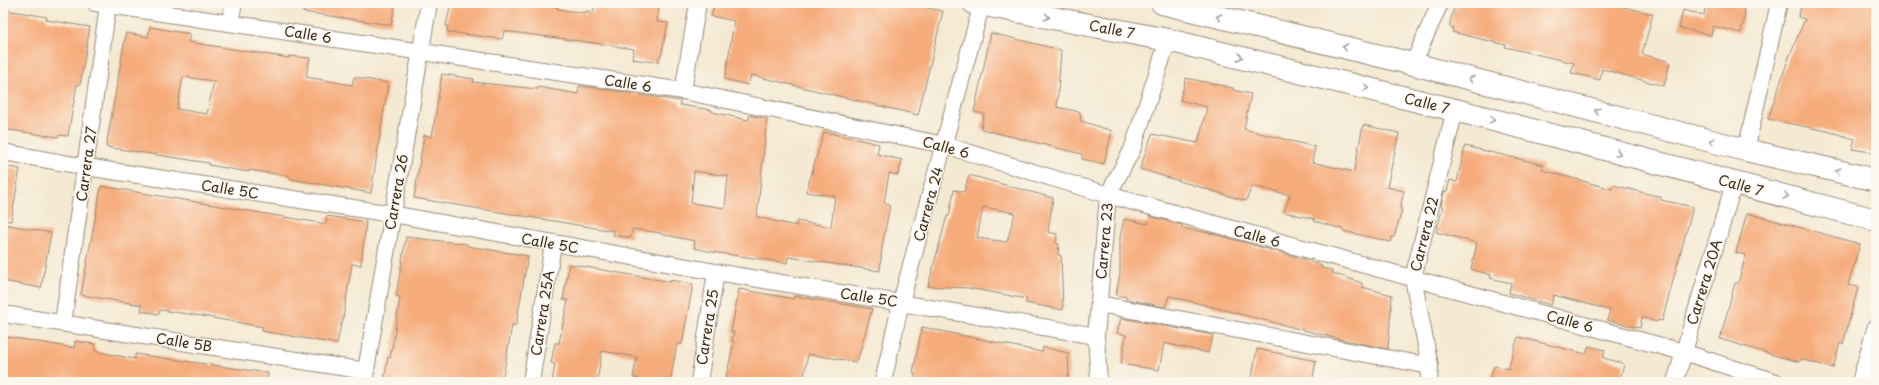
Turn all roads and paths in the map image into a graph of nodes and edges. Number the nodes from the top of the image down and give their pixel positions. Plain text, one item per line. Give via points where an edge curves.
1 (234, 3) edge
2 (429, 3) edge
3 (698, 3) edge
4 (1162, 3) edge
5 (1440, 3) edge
6 (1779, 3) edge
7 (102, 4) edge
8 (979, 4) edge
9 (1190, 6) edge
10 (230, 22) junction
11 (1168, 40) junction
12 (421, 51) junction
13 (1412, 64) junction
14 (683, 91) junction
15 (1455, 110) junction
16 (944, 145) junction
17 (1746, 150) junction
18 (3, 152) edge
19 (86, 167) junction
20 (1876, 180) edge
21 (1734, 183) junction
22 (1108, 195) junction
23 (392, 214) junction
24 (1876, 220) edge
25 (553, 244) junction
26 (716, 272) junction
27 (1413, 278) junction
28 (901, 302) junction
29 (1098, 304) junction
30 (3, 314) edge
31 (63, 323) junction
32 (1876, 326) edge
33 (1096, 336) junction
34 (1683, 352) junction
35 (1430, 366) junction
36 (365, 377) edge
37 (531, 382) edge
38 (699, 382) edge
39 (883, 382) edge
40 (1099, 382) edge
41 (1429, 382) edge
42 (1675, 382) edge
43 (1776, 382) edge
44 (1860, 382) edge

1 - 10 street
2 - 12 street, Carrera 26
3 - 14 street
4 - 9 main road
5 - 13 street
6 - 17 street
7 - 10 street, Calle 6
7 - 19 street, Carrera 27
8 -> 11 main road, Calle 7
8 - 16 street, Carrera 24
13 -> 9 main road
10 - 12 street, Calle 6
11 -> 15 main road, Calle 7
11 - 22 street, Carrera 23 via 1132,150
12 - 14 street, Calle 6
12 - 23 street, Carrera 26
17 -> 13 main road
14 - 16 street, Calle 6
15 -> 21 main road, Calle 7
15 - 27 street, Carrera 22
16 - 22 street, Calle 6
16 - 28 street, Carrera 24
20 -> 17 main road
18 - 19 street, Calle 5C
19 - 23 street, Calle 5C
19 - 31 street, Carrera 27
21 -> 24 main road, Calle 7
21 - 34 street, Carrera 20A
22 - 27 street, Calle 6
22 - 29 street, Carrera 23
23 - 25 street, Calle 5C
23 - 36 street, Carrera 26
25 - 26 street, Calle 5C
25 - 37 street, Carrera 25A
26 - 28 street, Calle 5C
26 - 38 street, Carrera 25
27 - 34 street, Calle 6
27 - 35 street, Carrera 22
28 - 33 street, Calle 5C
28 - 39 street, Carrera 24
29 - 33 street, Carrera 23
29 - 35 street
30 - 31 street, Calle 5B
31 - 36 street, Calle 5B
32 - 44 street
33 - 40 street, Carrera 23
34 - 42 street, Carrera 20A
34 - 43 street, Calle 6
35 - 41 street, Carrera 22

